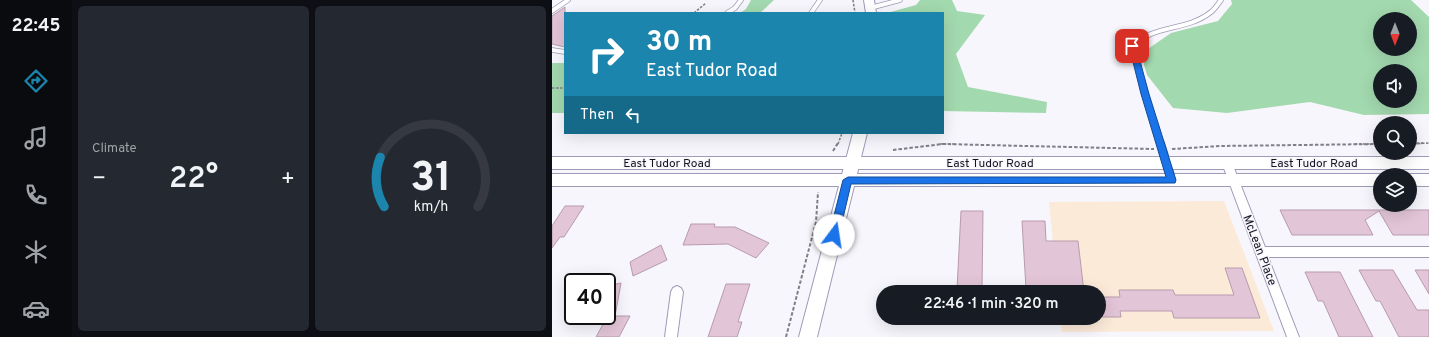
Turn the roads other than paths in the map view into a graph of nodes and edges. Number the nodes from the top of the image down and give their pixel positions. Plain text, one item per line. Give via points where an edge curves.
1 (568, 0) edge
2 (741, 0) edge
3 (820, 0) edge
4 (900, 0) edge
5 (1221, 0) edge
6 (870, 7) edge
7 (552, 11) edge
8 (729, 12) edge
9 (812, 12) edge
10 (552, 50) edge
11 (564, 52) edge
12 (860, 134) edge
13 (1164, 156) junction
14 (552, 163) edge
15 (852, 163) junction
16 (1227, 163) junction
17 (1429, 163) edge
18 (552, 180) edge
19 (848, 180) junction
20 (1172, 180) junction
21 (1234, 180) junction
22 (1373, 180) edge
23 (1417, 180) edge
24 (1429, 180) edge
25 (1261, 252) junction
26 (1429, 252) edge
27 (677, 292) dead end
28 (671, 337) edge
29 (808, 337) edge
30 (1293, 337) edge

1 - 7 lane
2 - 8 lane
3 - 9 lane
4 - 6 lane
5 - 13 lane via 1216,9 1206,17 1148,34 1132,46
10 - 11 lane
12 - 15 street
13 - 15 main road, East Tudor Road
13 - 16 main road, East Tudor Road
13 - 20 lane
14 - 15 main road, East Tudor Road
15 - 19 street
16 - 17 main road, East Tudor Road
16 - 21 street, McLean Place
18 - 19 main road, East Tudor Road
19 - 20 main road, East Tudor Road
19 - 29 street
20 - 21 main road, East Tudor Road
21 - 22 main road, East Tudor Road
21 - 25 street, McLean Place
23 - 24 main road
25 - 26 street
25 - 30 street, McLean Place
27 - 28 street

